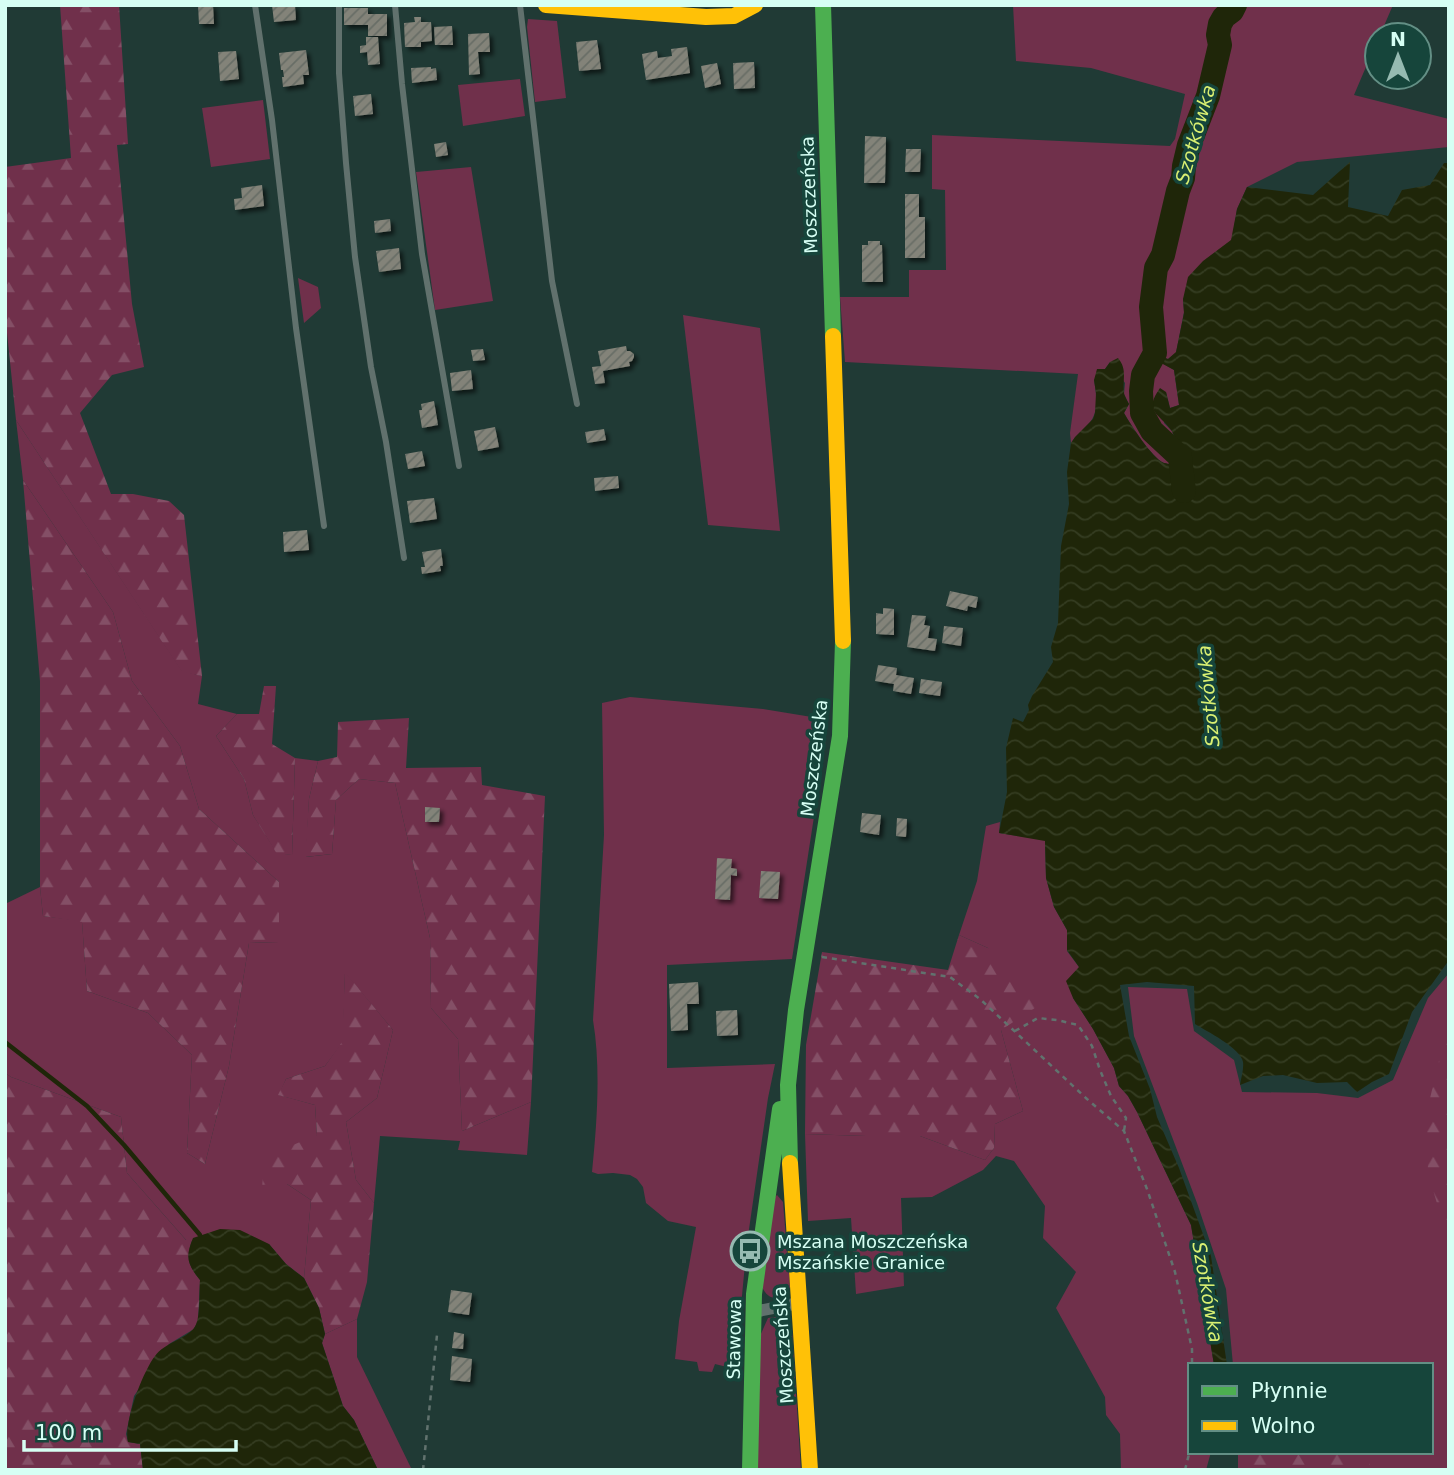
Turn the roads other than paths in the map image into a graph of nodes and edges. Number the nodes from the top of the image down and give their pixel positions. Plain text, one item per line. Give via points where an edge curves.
1 (255, 5) edge
2 (339, 5) edge
3 (395, 5) edge
4 (520, 5) edge
5 (546, 5) edge
6 (755, 5) edge
7 (823, 5) edge
8 (577, 404) dead end
9 (459, 466) dead end
10 (324, 526) dead end
11 (404, 558) dead end
12 (788, 1085) junction
13 (799, 1303) junction
14 (753, 1312) junction
15 (750, 1470) edge
16 (810, 1470) edge

1 - 10 lane
2 - 11 lane via 339,73 355,257
3 - 9 lane via 422,254
4 - 8 lane via 552,281
5 - 6 street via 706,18 734,16
7 - 12 street, Moszczeńska via 843,638 840,736
12 - 13 street, Moszczeńska
12 - 14 street, Stawowa via 779,1112
13 - 14 street
13 - 16 street, Moszczeńska
14 - 15 street, Stawowa

